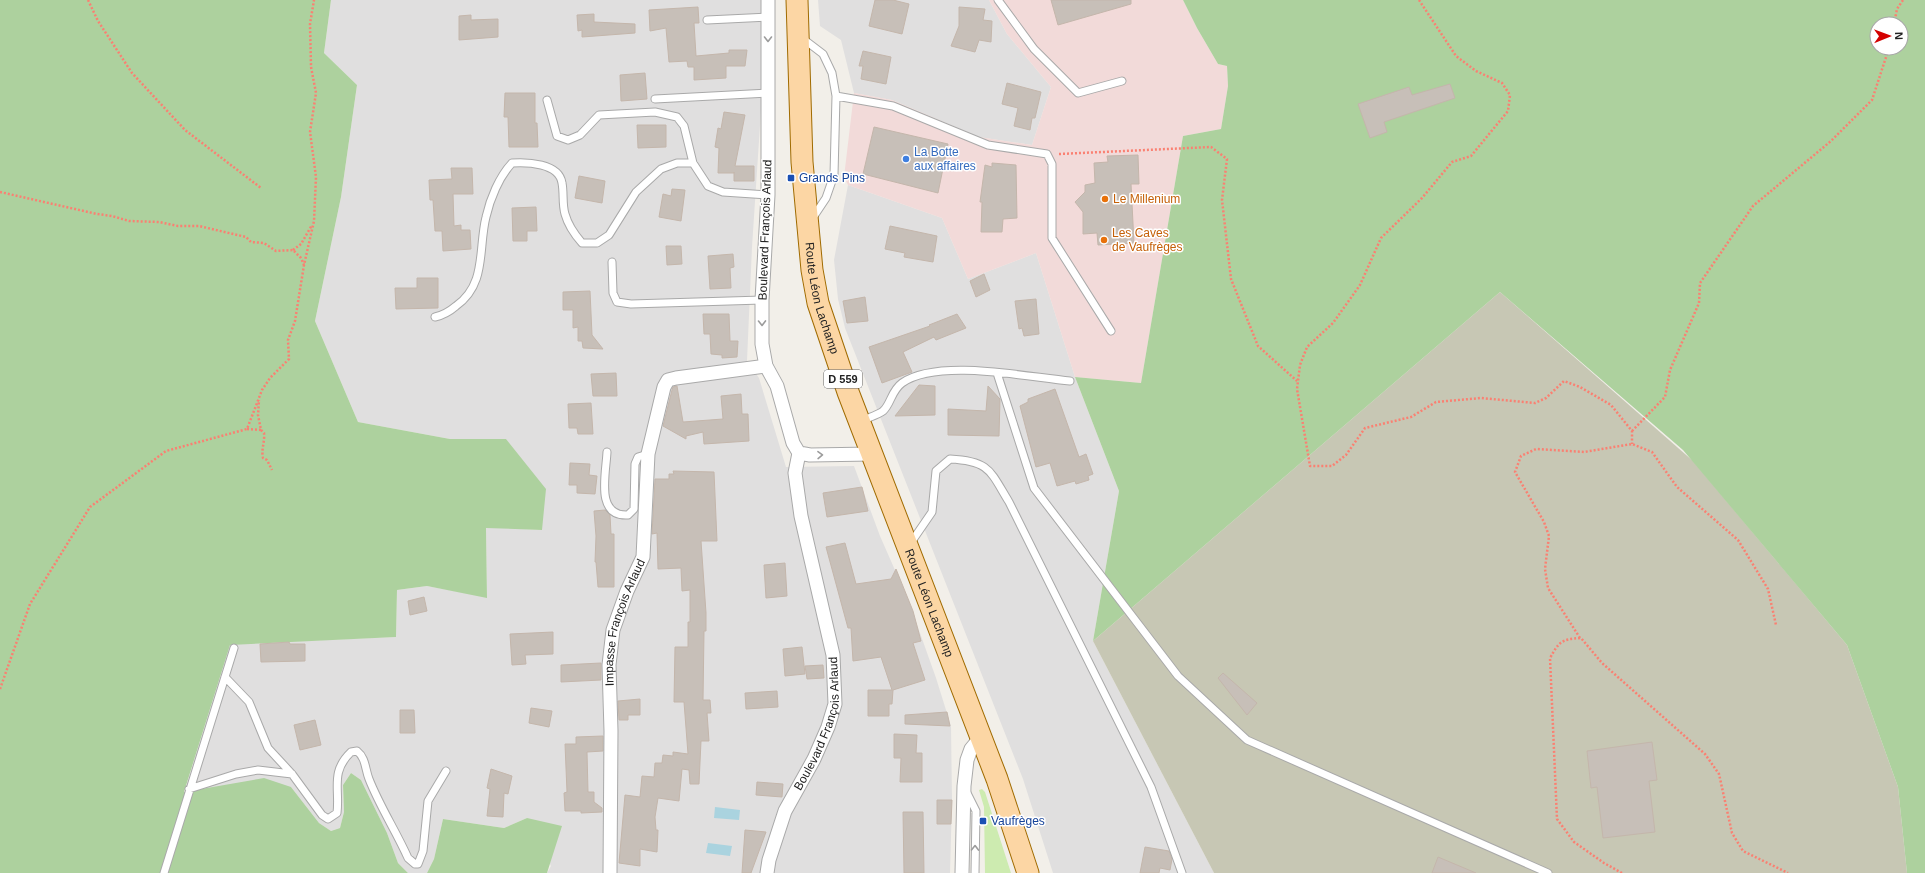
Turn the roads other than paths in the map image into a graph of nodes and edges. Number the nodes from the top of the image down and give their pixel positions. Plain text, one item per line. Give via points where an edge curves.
1 (768, 0) edge
2 (797, 0) edge
3 (998, 0) edge
4 (768, 17) junction
5 (707, 20) dead end
6 (798, 35) junction
7 (1122, 81) dead end
8 (768, 93) junction
9 (836, 96) junction
10 (655, 99) dead end
11 (547, 100) dead end
12 (693, 163) junction
13 (768, 195) junction
14 (807, 226) junction
15 (612, 262) dead end
16 (762, 300) junction
17 (435, 317) dead end
18 (1111, 331) dead end
19 (766, 366) junction
20 (997, 373) junction
21 (1070, 381) dead end
22 (859, 422) junction
23 (607, 452) dead end
24 (799, 452) junction
25 (648, 454) junction
26 (872, 454) junction
27 (907, 547) junction
28 (234, 648) dead end
29 (225, 677) junction
30 (981, 737) junction
31 (446, 771) dead end
32 (292, 774) junction
33 (964, 786) junction
34 (189, 790) junction
35 (164, 873) edge
36 (610, 873) edge
37 (767, 873) edge
38 (962, 873) edge
39 (975, 873) edge
40 (1028, 873) edge
41 (1182, 873) edge
42 (1548, 873) edge

1 - 4 street, Boulevard François Arlaud
2 - 6 main road, Route Léon Lachamp / D 559
3 - 7 lane via 1034,48 1078,93
4 - 5 lane
4 -> 8 street, Boulevard François Arlaud
6 - 9 lane via 823,54 832,73
6 - 14 main road, Route Léon Lachamp / D 559
8 - 10 lane
8 - 13 street, Boulevard François Arlaud
9 - 14 lane via 834,175 826,198
9 - 18 lane via 893,106 988,145 1047,154 1052,164 1052,238
11 - 12 lane via 558,136 568,140 580,135 599,114 655,112 677,117 684,126
12 - 13 lane via 708,186 723,192
12 - 17 lane via 677,163 660,169 636,192 609,234 597,244 582,243 574,233 565,214 562,181 555,171 526,162 512,163 502,173 486,217 481,263 473,290 445,315
13 - 16 street, Boulevard François Arlaud
14 - 22 main road, Route Léon Lachamp / D 559 via 818,303
15 - 16 lane via 613,293 618,302 631,304
16 -> 19 street, Boulevard François Arlaud via 762,344
19 - 24 street, Boulevard François Arlaud via 777,386 793,443
19 - 25 street, Impasse François Arlaud via 668,380 664,387
20 - 21 lane
20 - 22 lane via 959,369 927,373 902,383 892,393 884,411
20 - 42 lane via 1034,488 1178,676 1247,740
22 - 26 main road, Route Léon Lachamp / D 559
23 - 25 lane via 605,500 612,512 619,516 628,515 634,509 635,464 638,457
24 -> 26 street via 810,455
24 - 37 street, Boulevard François Arlaud via 795,473 801,516 833,654 835,704 814,759 785,811
25 - 36 street, Impasse François Arlaud via 643,557 626,591 613,630 610,658
26 - 27 main road, Route Léon Lachamp / D 559
27 - 30 main road, Route Léon Lachamp / D 559
27 - 41 lane via 932,512 936,471 950,460 968,460 988,468 1009,502 1151,787
28 - 29 lane
29 - 32 lane via 249,702 268,748
29 - 34 lane
30 - 33 street via 966,760
30 - 40 main road, Route Léon Lachamp / D 559
31 - 32 lane via 428,800 423,851 418,864 408,858 375,793 362,755 357,751 351,752 338,769 337,813 328,819 318,810
32 - 34 lane via 258,770 236,774
33 - 38 street
39 -> 33 lane via 976,811
34 - 35 lane

